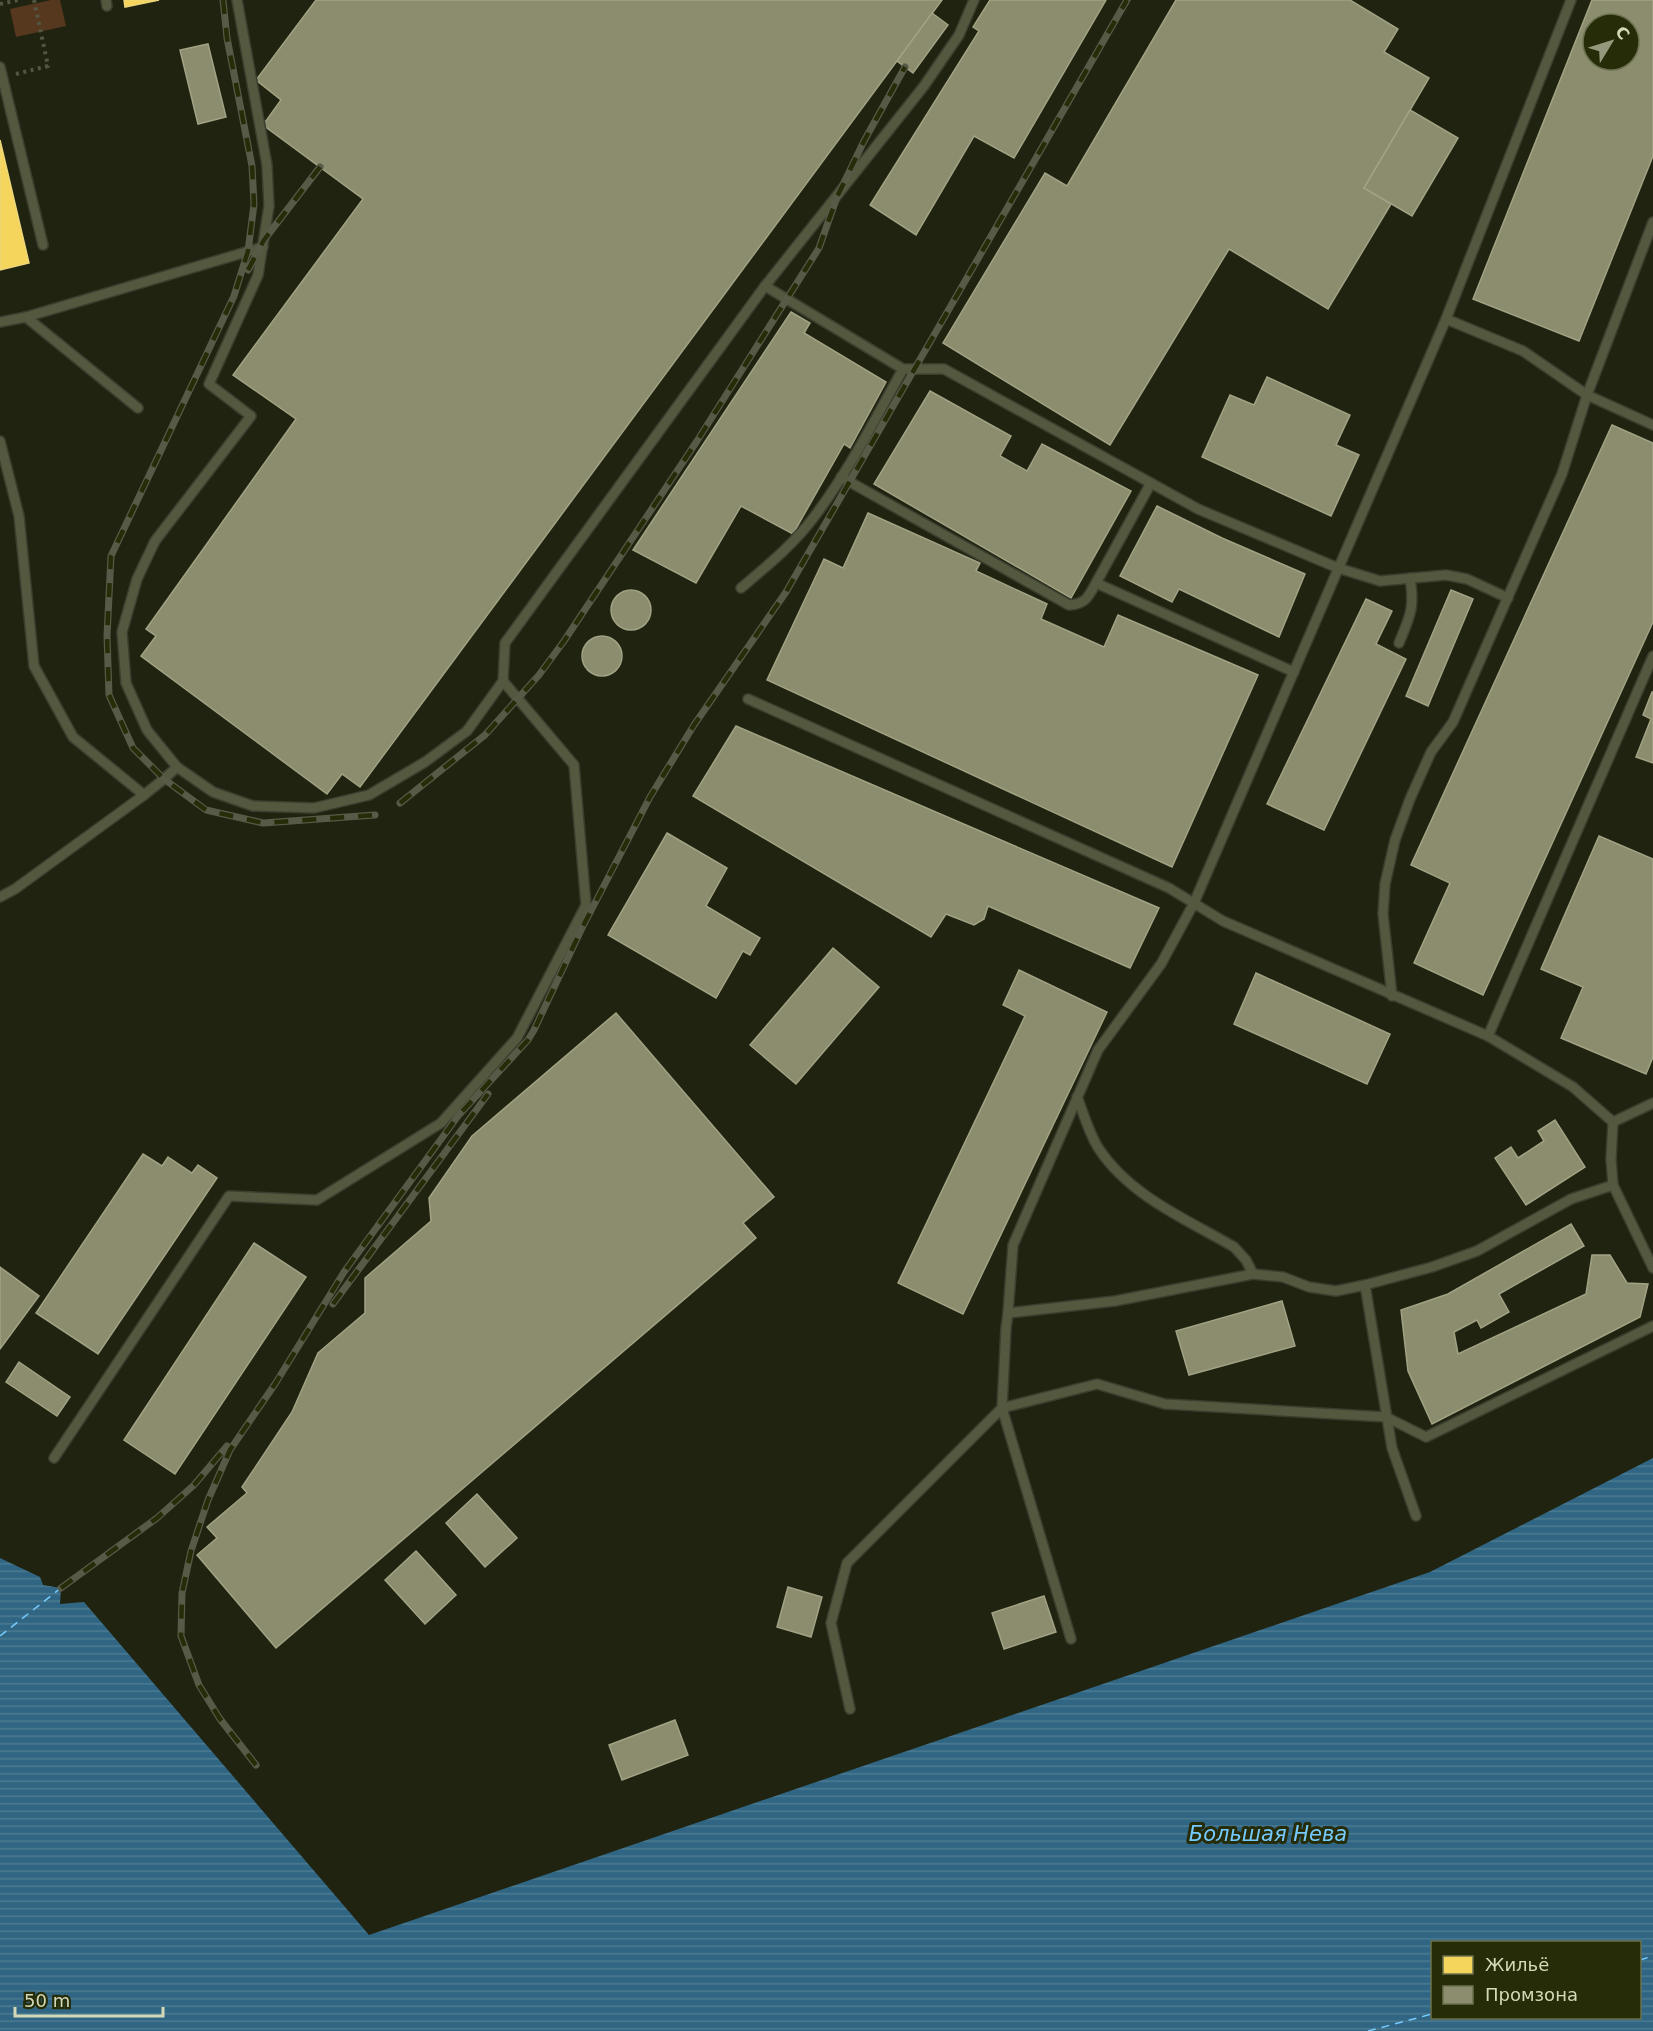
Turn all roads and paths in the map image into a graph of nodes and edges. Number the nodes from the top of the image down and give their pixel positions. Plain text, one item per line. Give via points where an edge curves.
1 (18, 0) edge
2 (34, 0) edge
3 (237, 0) edge
4 (974, 0) edge
5 (1568, 1) edge
6 (0, 4) edge
7 (1, 72) edge
8 (1653, 222) edge
9 (43, 245) dead end
10 (263, 247) junction
11 (765, 286) junction
12 (26, 317) junction
13 (1446, 319) junction
14 (0, 322) edge
15 (903, 369) junction
16 (1587, 395) junction
17 (138, 408) dead end
18 (1653, 425) edge
19 (0, 441) edge
20 (841, 477) junction
21 (1151, 483) junction
22 (1338, 568) junction
23 (1410, 578) junction
24 (1096, 583) junction
25 (741, 588) dead end
26 (1508, 598) junction
27 (1399, 644) dead end
28 (1653, 657) edge
29 (1294, 672) junction
30 (503, 681) junction
31 (748, 699) dead end
32 (177, 767) junction
33 (144, 795) junction
34 (0, 897) edge
35 (1194, 903) junction
36 (1392, 996) junction
37 (1488, 1036) junction
38 (1077, 1097) junction
39 (1653, 1103) edge
40 (1613, 1122) junction
41 (1614, 1185) junction
42 (1653, 1268) edge
43 (1253, 1274) junction
44 (1365, 1285) junction
45 (1008, 1313) junction
46 (1653, 1326) edge
47 (1002, 1408) junction
48 (1386, 1417) junction
49 (54, 1458) dead end
50 (1416, 1516) dead end
51 (1071, 1639) dead end
52 (850, 1709) dead end

1 - 6 path
2 - 7 path via 48,66
3 - 10 lane via 267,165 269,206
4 - 11 lane via 959,34 924,86
5 - 13 lane
7 - 9 lane
8 - 16 lane
10 - 12 lane
10 - 32 lane via 258,275 209,384 251,416 155,541 137,579 122,632 126,683 147,730
11 - 15 lane
11 - 30 lane via 505,643
12 - 14 lane
12 - 17 lane
13 - 16 lane via 1523,351
13 - 22 lane
15 - 20 lane
15 - 21 lane via 944,369
16 - 18 lane
16 - 26 lane via 1562,474
19 - 33 lane via 19,516 34,666 73,737
20 - 24 lane via 1069,605 1087,598
20 - 25 lane via 814,518
21 - 22 lane via 1198,509
21 - 24 lane
22 - 23 lane via 1380,581
22 - 29 lane
23 - 26 lane via 1446,575 1467,579
23 - 27 lane via 1413,610
24 - 29 lane
26 - 36 lane via 1453,722 1431,752 1395,840 1383,914
28 - 37 lane
29 - 35 lane
30 - 32 lane via 467,731 369,795 314,808 253,806 213,792
30 - 49 lane via 574,765 586,905 517,1038 441,1123 317,1200 229,1196
31 - 35 lane via 1169,888
32 - 33 lane
33 - 34 lane
35 - 36 lane via 1223,921
35 - 38 lane via 1161,964 1098,1050
36 - 37 lane
37 - 40 lane via 1573,1088
38 - 43 lane via 1097,1146 1111,1166 1134,1189 1234,1247
38 - 45 lane via 1013,1245
39 - 40 lane
40 - 41 lane
41 - 42 lane
41 - 44 lane via 1571,1199 1477,1251
43 - 44 lane via 1283,1277 1335,1291
43 - 45 lane via 1114,1301
44 - 48 lane
45 - 47 lane
46 - 48 lane via 1426,1437
47 - 48 lane via 1097,1384 1166,1404
47 - 51 lane
47 - 52 lane via 847,1563 831,1623
48 - 50 lane via 1392,1448

